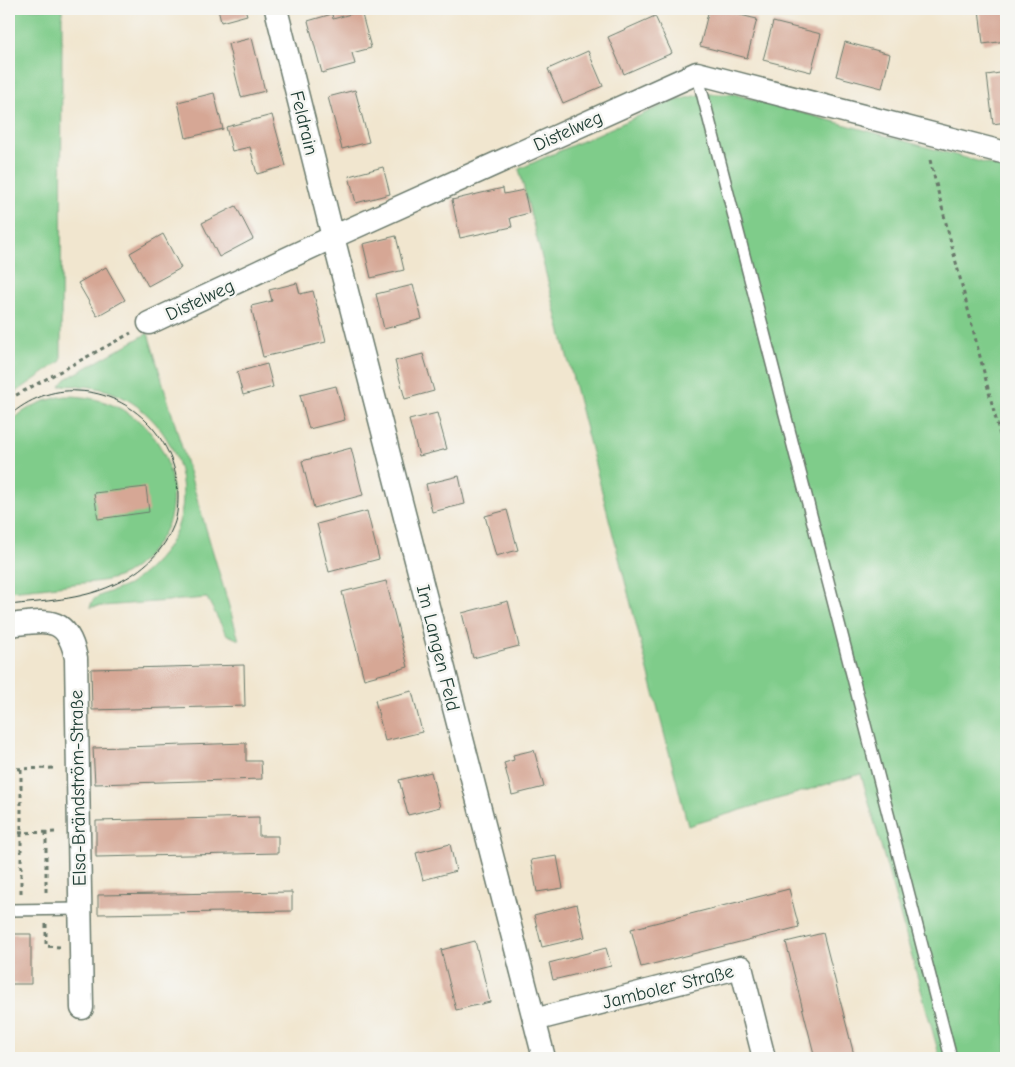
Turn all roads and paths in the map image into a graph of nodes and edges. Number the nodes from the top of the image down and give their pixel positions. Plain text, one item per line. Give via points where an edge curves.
1 (276, 9) edge
2 (696, 73) junction
3 (1006, 153) edge
4 (930, 160) dead end
5 (333, 237) junction
6 (149, 323) joint
7 (9, 399) edge
8 (1006, 459) edge
9 (9, 625) edge
10 (9, 768) edge
11 (21, 768) junction
12 (78, 768) junction
13 (78, 832) junction
14 (10, 833) dead end
15 (21, 833) junction
16 (15, 910) edge
17 (80, 910) junction
18 (82, 1008) dead end
19 (534, 1020) junction
20 (544, 1058) edge
21 (764, 1058) edge
22 (951, 1058) edge

1 - 5 street, Feldrain
2 - 3 street
2 - 5 street, Distelweg
2 - 22 lane
4 - 8 path
5 - 6 street, Distelweg
5 - 19 street, Im Langen Feld
6 - 7 path
9 - 12 street, Elsa-Brändström-Straße via 48,622 66,630 71,638 76,658
10 - 11 path
11 - 12 path
11 - 15 path
12 - 13 street, Elsa-Brändström-Straße
13 - 15 path
13 - 17 street, Elsa-Brändström-Straße
14 - 15 path
15 - 16 path
16 - 17 lane
17 - 18 street, Elsa-Brändström-Straße
19 - 20 street, Im Langen Feld
19 - 21 street, Jamboler Straße via 741,967

